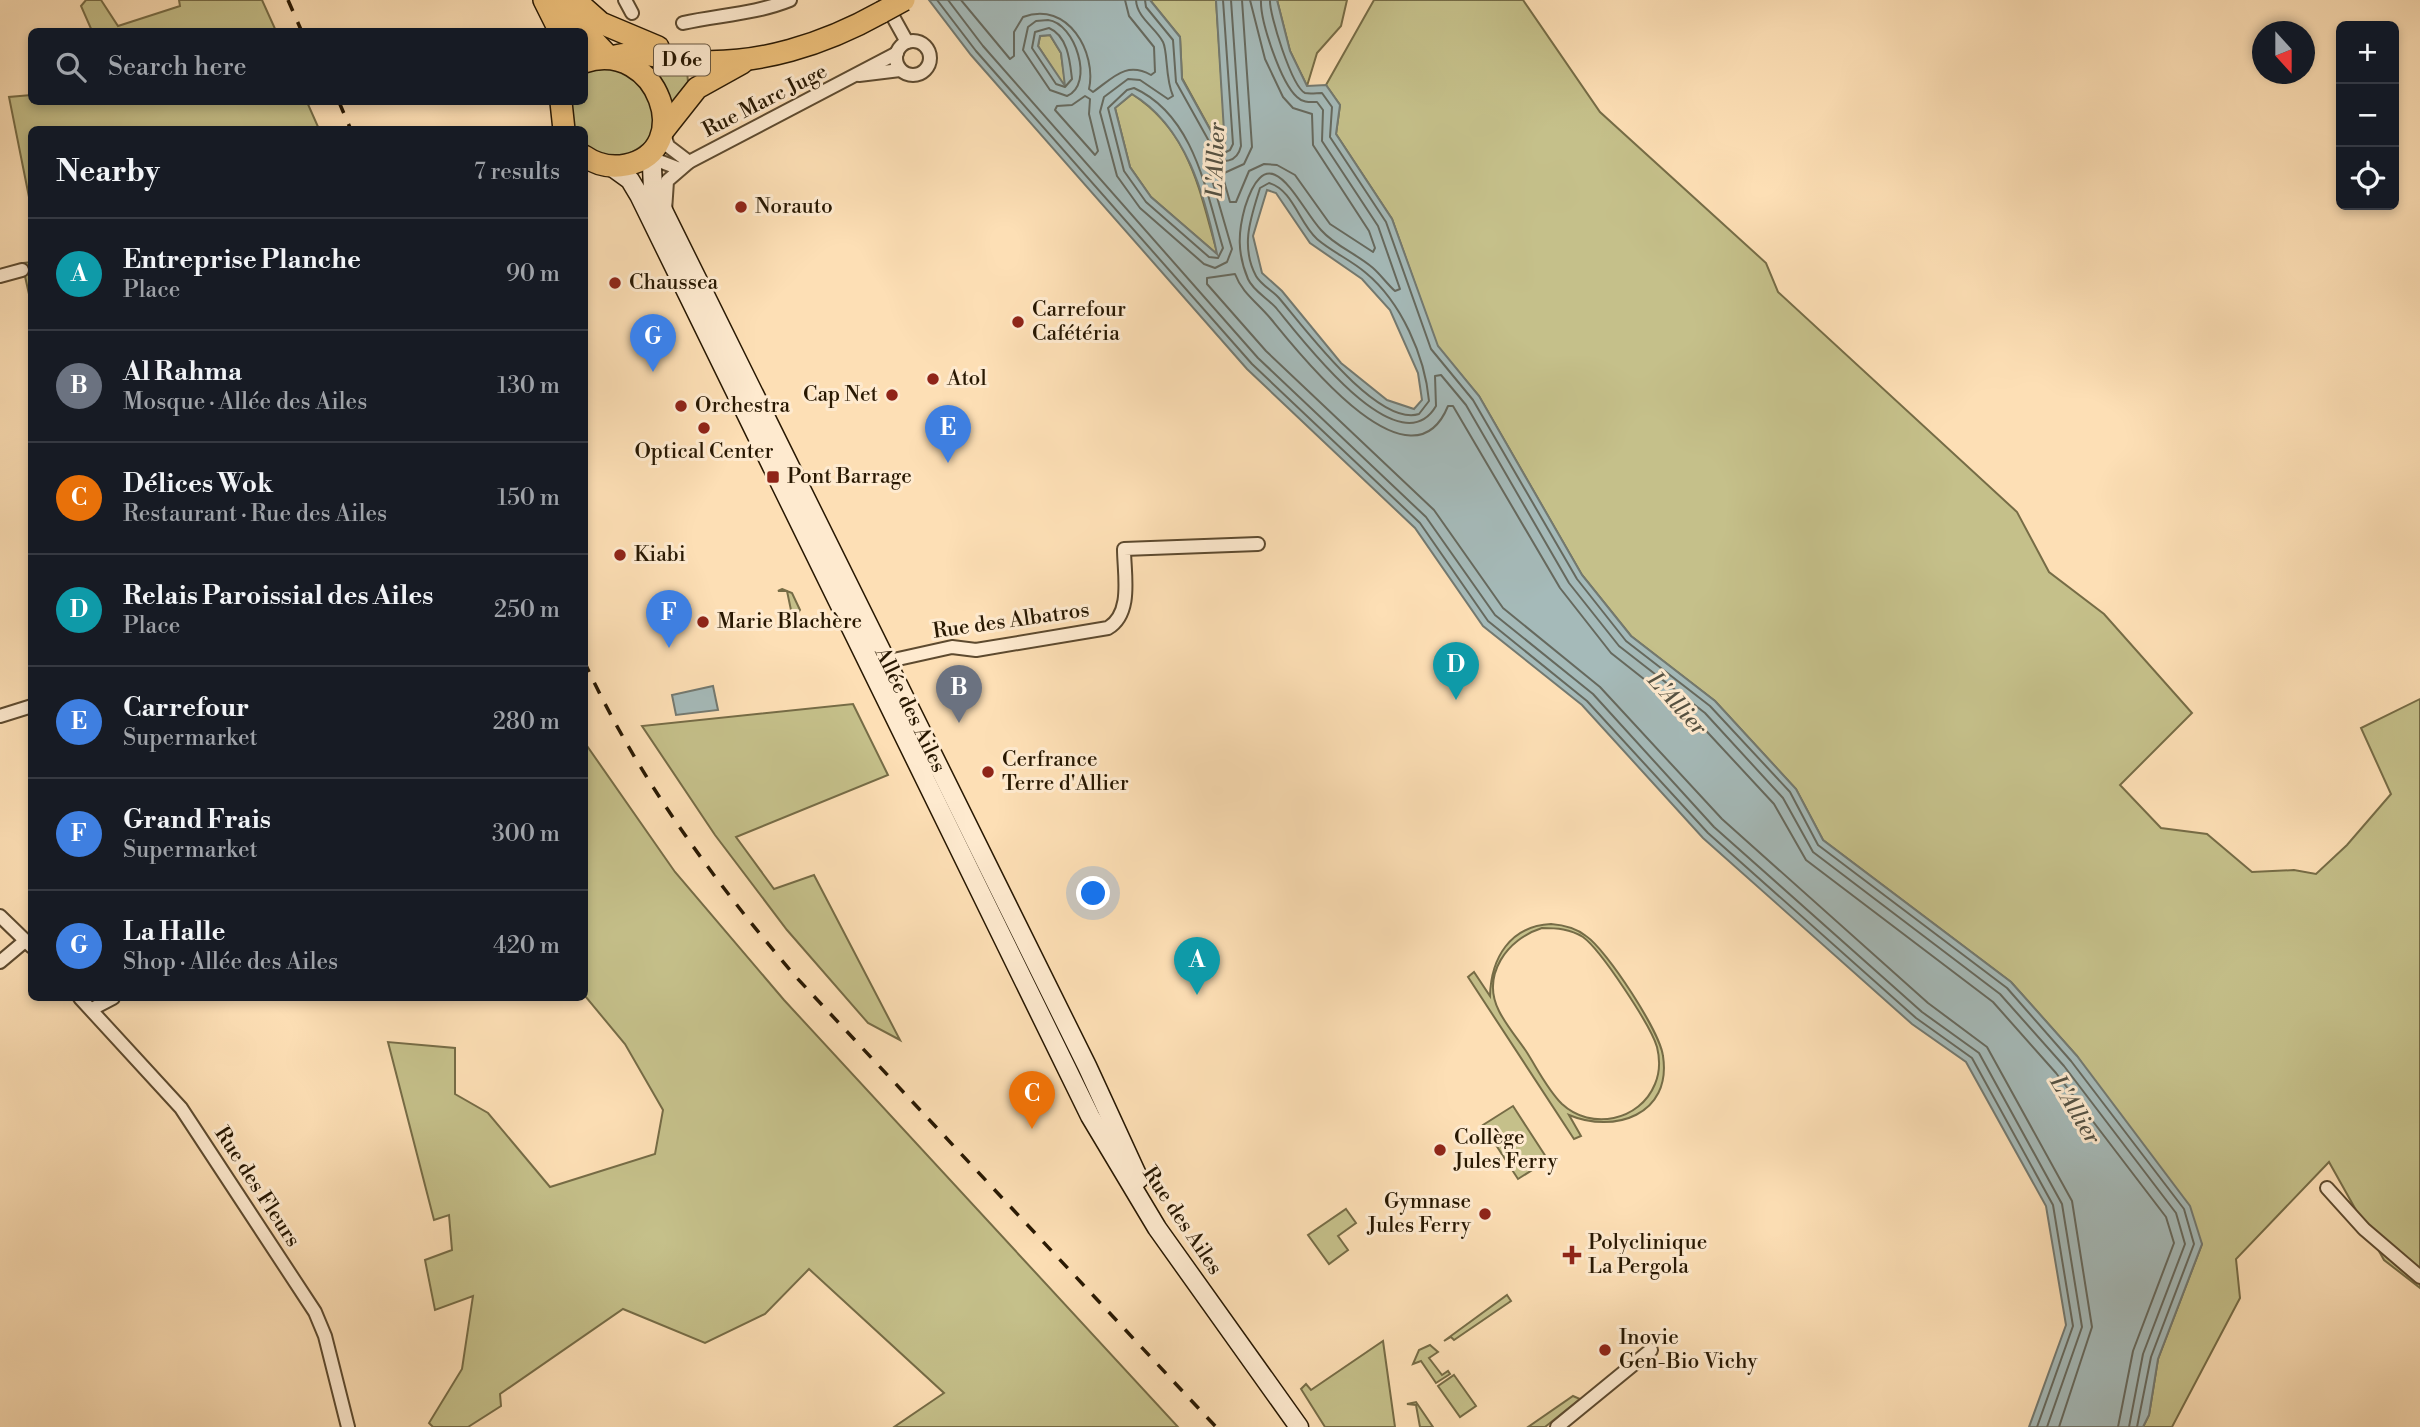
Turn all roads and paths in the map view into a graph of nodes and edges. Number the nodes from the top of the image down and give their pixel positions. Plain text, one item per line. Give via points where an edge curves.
1 (544, 0) edge
2 (562, 0) edge
3 (575, 0) edge
4 (625, 0) edge
5 (790, 0) edge
6 (904, 0) edge
7 (772, 3) edge
8 (883, 6) edge
9 (632, 12) dead end
10 (683, 23) dead end
11 (558, 28) edge
12 (582, 28) edge
13 (588, 34) edge
14 (906, 43) junction
15 (897, 53) junction
16 (610, 57) junction
17 (753, 58) junction
18 (588, 61) edge
19 (900, 70) junction
20 (859, 75) junction
21 (561, 105) edge
22 (564, 126) edge
23 (663, 131) junction
24 (650, 154) junction
25 (588, 158) edge
26 (684, 165) junction
27 (612, 167) junction
28 (665, 212) junction
29 (22, 270) dead end
30 (0, 276) edge
31 (1258, 544) dead end
32 (877, 663) junction
33 (28, 707) edge
34 (0, 716) edge
35 (0, 916) edge
36 (28, 944) edge
37 (0, 962) edge
38 (83, 1001) edge
39 (107, 1001) edge
40 (92, 1009) junction
41 (1047, 1027) joint
42 (1070, 1035) joint
43 (2327, 1188) dead end
44 (2420, 1278) edge
45 (1651, 1350) dead end
46 (348, 1427) edge
47 (1299, 1427) edge
48 (1309, 1427) edge
49 (1557, 1427) edge

1 - 11 main road
2 - 12 main road
3 - 17 main road via 601,23 651,46 685,54
4 - 9 street
5 - 7 street
6 - 8 main road, D 6e, bridge
7 - 10 street via 751,13
8 - 14 street
8 - 17 main road, D 6e via 821,42
13 - 16 main road
14 - 15 street
14 - 19 street via 917,42 926,48 928,64 918,74
15 - 19 street
15 - 20 street, Rue Marc Juge
16 - 17 main road, D 6e via 641,52 691,61
16 - 18 main road
16 - 23 main road via 633,65 655,88 662,106
17 - 23 main road, D 6e via 697,89
19 - 20 street, Rue Marc Juge
20 - 26 street, Rue Marc Juge
21 - 22 main road
23 - 24 main road
23 - 26 street, Rue Marc Juge via 668,146
24 - 26 street via 659,161
24 - 27 main road
24 - 28 main road, Allée des Ailes via 653,190
25 - 27 main road
26 - 28 street via 667,181
27 - 32 main road, Allée des Ailes via 630,180 639,195
28 - 32 main road, Allée des Ailes
29 - 30 street
31 - 32 street, Rue des Albatros via 1124,549 1124,610 1108,628 976,650 952,647
32 - 41 main road, Allée des Ailes
32 - 42 main road, Allée des Ailes
33 - 34 street
35 - 36 street
36 - 37 street
38 - 40 street, Rue des Fleurs
39 - 40 street
40 - 46 street, Rue des Fleurs via 197,1129 315,1312
41 - 47 main road, Rue des Ailes via 1090,1116 1157,1228
42 - 48 main road, Rue des Ailes via 1163,1224
43 - 44 street via 2364,1229
45 - 49 street

